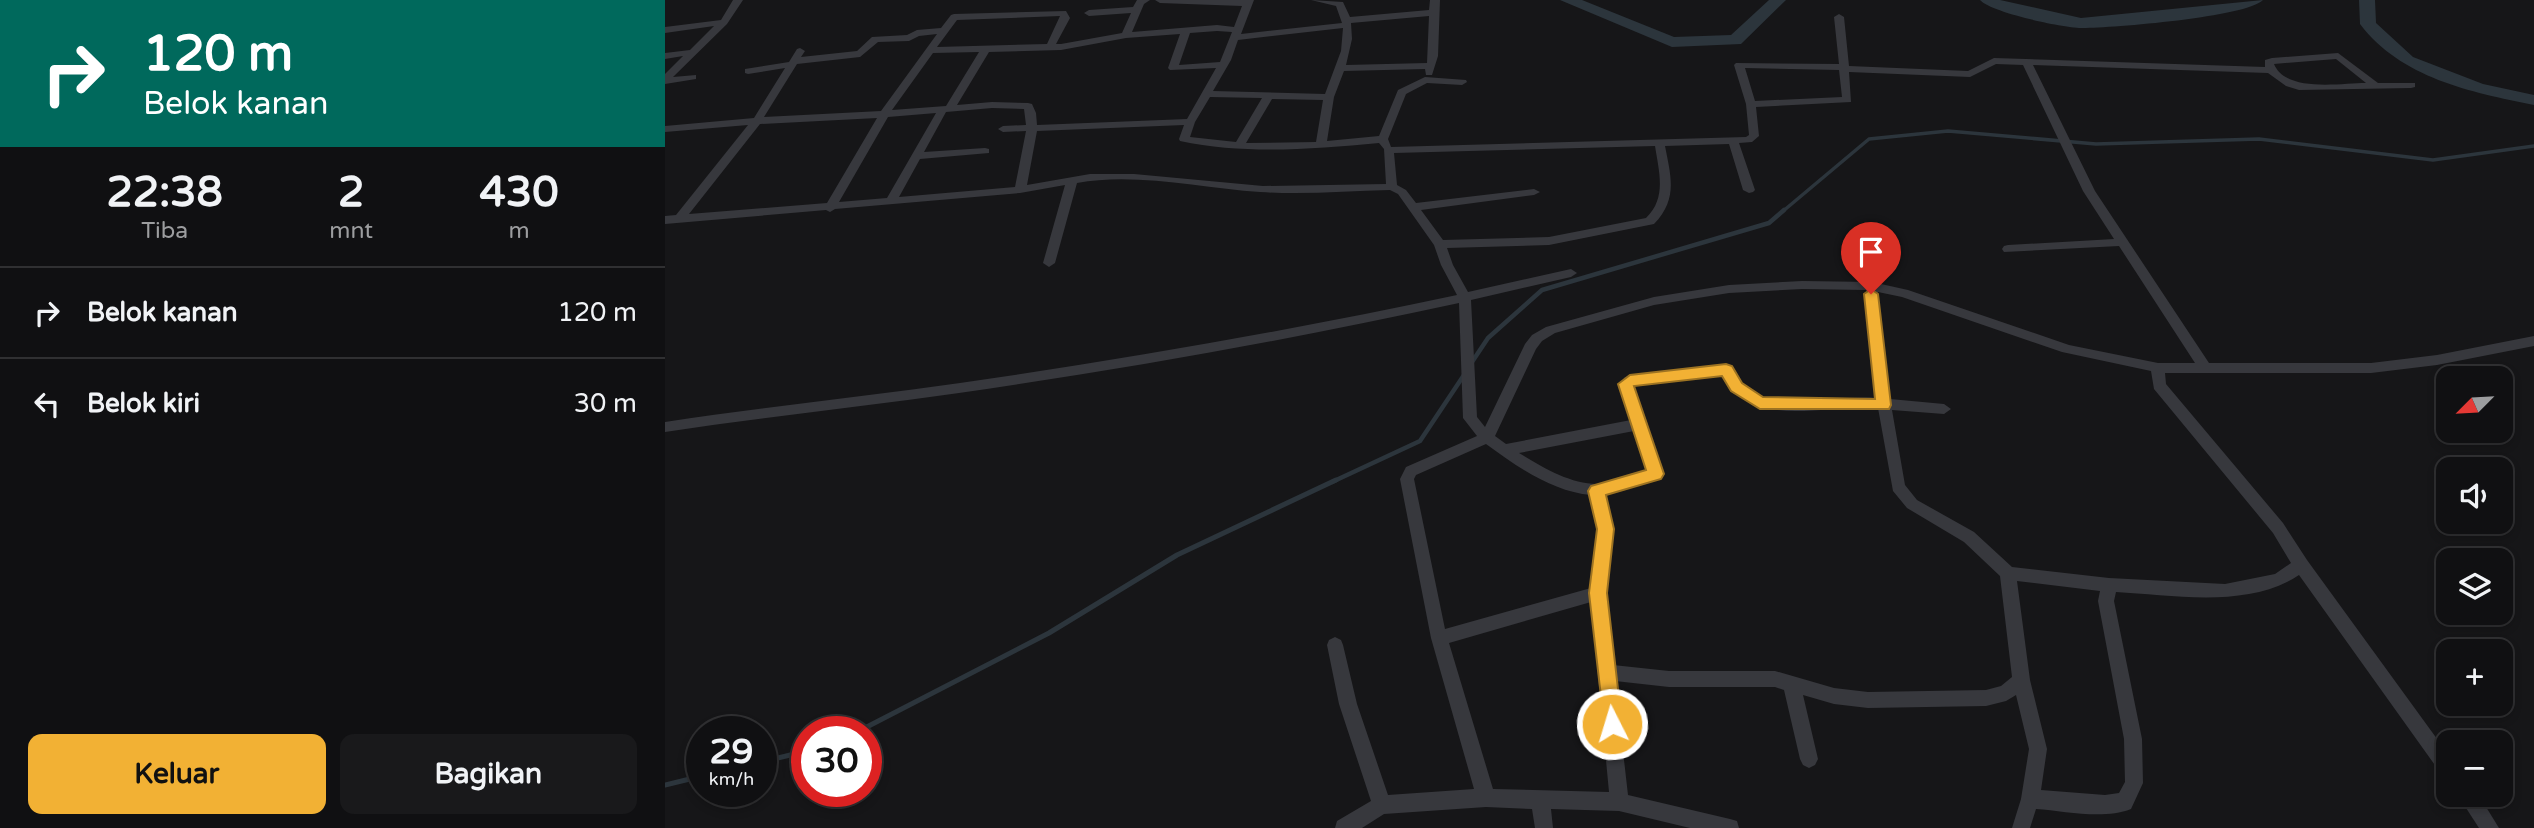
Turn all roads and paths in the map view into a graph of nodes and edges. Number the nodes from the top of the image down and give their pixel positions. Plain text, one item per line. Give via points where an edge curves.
1 (738, 0) edge
2 (1145, 0) edge
3 (1160, 0) edge
4 (1316, 0) edge
5 (1435, 0) edge
6 (1248, 2) edge
7 (1136, 10) junction
8 (1089, 13) dead end
9 (1432, 13) junction
10 (1839, 17) dead end
11 (724, 22) junction
12 (1348, 22) junction
13 (665, 30) edge
14 (1186, 30) junction
15 (944, 31) junction
16 (1234, 34) junction
17 (1126, 35) junction
18 (1049, 47) junction
19 (931, 50) junction
20 (985, 50) junction
21 (693, 52) junction
22 (665, 55) edge
23 (795, 59) junction
24 (2027, 63) junction
25 (1223, 65) junction
26 (1432, 66) junction
27 (1339, 68) junction
28 (1843, 68) junction
29 (2271, 70) junction
30 (748, 71) dead end
31 (692, 77) dead end
32 (665, 80) edge
33 (1425, 80) junction
34 (1462, 82) dead end
35 (2376, 86) junction
36 (2411, 86) dead end
37 (1206, 94) junction
38 (1268, 96) junction
39 (1329, 97) junction
40 (1751, 104) junction
41 (945, 111) junction
42 (884, 114) junction
43 (757, 121) junction
44 (1191, 122) junction
45 (1031, 128) junction
46 (665, 129) edge
47 (1003, 129) dead end
48 (1733, 141) junction
49 (1385, 144) junction
50 (1321, 145) junction
51 (1660, 145) junction
52 (1240, 146) junction
53 (985, 151) dead end
54 (915, 156) junction
55 (1072, 179) junction
56 (1392, 187) junction
57 (1020, 190) junction
58 (1749, 190) dead end
59 (1534, 192) dead end
60 (890, 202) junction
61 (1413, 207) junction
62 (830, 208) junction
63 (679, 219) junction
64 (665, 220) edge
65 (2123, 242) junction
66 (1440, 244) junction
67 (2008, 249) dead end
68 (1049, 263) dead end
69 (1571, 273) dead end
70 (1871, 290) junction
71 (1465, 299) junction
72 (2534, 341) edge
73 (2205, 367) junction
74 (2158, 368) junction
75 (1884, 405) junction
76 (1944, 410) dead end
77 (1640, 424) junction
78 (665, 427) edge
79 (1487, 438) junction
80 (1504, 450) junction
81 (1597, 491) junction
82 (2301, 565) junction
83 (2008, 573) junction
84 (2109, 585) junction
85 (1598, 593) junction
86 (1439, 638) junction
87 (1335, 645) dead end
88 (1608, 672) junction
89 (2021, 680) junction
90 (1791, 683) junction
91 (2436, 752) edge
92 (1809, 759) dead end
93 (1486, 798) junction
94 (2030, 799) junction
95 (1540, 800) junction
96 (1619, 802) junction
97 (1382, 805) junction
98 (2475, 807) edge
99 (1343, 828) edge
100 (1544, 828) edge
101 (1730, 828) edge
102 (2021, 828) edge
103 (2490, 828) edge

1 - 11 street
2 - 7 street
3 - 6 street
4 - 12 street via 1340,4
5 - 9 street
6 - 16 street
7 - 8 street
7 - 17 street
9 - 12 street
9 - 26 street
10 - 28 street
11 - 13 street
11 - 21 street
12 - 16 street
12 - 27 street via 1348,44
14 - 16 street via 1217,28
14 - 17 street
14 - 25 street via 1173,68
15 - 18 street via 957,17 1063,13 1065,18
15 - 19 street
15 - 23 street via 875,39 860,54
16 - 25 street
17 - 18 street
18 - 20 street
19 - 20 street
19 - 42 street
20 - 41 street
21 - 22 street
21 - 32 street
23 - 30 street
23 - 43 street
24 - 28 street via 1994,61 1970,74
24 - 29 street
24 - 65 street via 2089,191
25 - 37 street
26 - 27 street
26 - 33 street
27 - 39 street
28 - 40 street via 1846,101
28 - 40 street via 1739,65
29 - 35 street via 2299,87
29 - 35 street via 2268,62 2272,61 2338,56
31 - 32 street
33 - 34 street
33 - 49 street via 1400,94
35 - 36 street
37 - 38 street
37 - 44 street
38 - 39 street
38 - 52 street
39 - 50 street
40 - 48 street via 1754,136
41 - 42 street
41 - 45 street via 1028,106
41 - 54 street
42 - 43 street
42 - 62 street
43 - 46 street
43 - 63 street
44 - 45 street
44 - 52 street via 1183,136 1188,141
45 - 47 street
45 - 57 street
48 - 51 street
48 - 58 street
49 - 50 street
49 - 51 street
49 - 56 street
50 - 52 street
51 - 66 street via 1667,199 1650,221 1549,241
53 - 54 street
54 - 60 street
55 - 56 street via 1134,177 1263,189
55 - 57 street
55 - 68 street
56 - 61 street
57 - 60 street
59 - 61 street
60 - 62 street
61 - 66 street
62 - 63 street
63 - 64 street
65 - 67 street
65 - 73 street
66 - 71 street
69 - 71 street
70 - 74 street via 1904,293 2067,349
70 - 75 street
70 - 79 street via 1803,285 1729,289 1654,301 1551,330 1530,347
71 - 78 street via 999,382
71 - 79 street via 1469,418
72 - 73 street via 2371,368
73 - 74 street
74 - 82 street via 2159,385 2278,528
75 - 76 street
75 - 77 street via 1760,403 1736,387 1726,370 1627,382
75 - 83 street via 1903,495 1969,537
77 - 80 street
77 - 81 street via 1655,474
79 - 80 street
79 - 86 street via 1411,471 1407,480
80 - 81 street via 1521,463
81 - 85 street via 1605,529
82 - 84 street via 2279,580 2225,591
82 - 91 street
83 - 84 street
83 - 89 street
84 - 94 street via 2106,601 2133,739 2134,783 2123,802
85 - 86 street
85 - 88 street
86 - 93 street
87 - 97 street via 1348,704
88 - 90 street via 1669,679 1750,677
88 - 96 street
89 - 90 street via 2005,693 1986,698 1868,700
89 - 94 street via 2038,749
90 - 92 street
93 - 95 street
93 - 97 street
94 - 102 street
95 - 96 street
95 - 100 street
96 - 101 street
97 - 99 street
98 - 103 street

